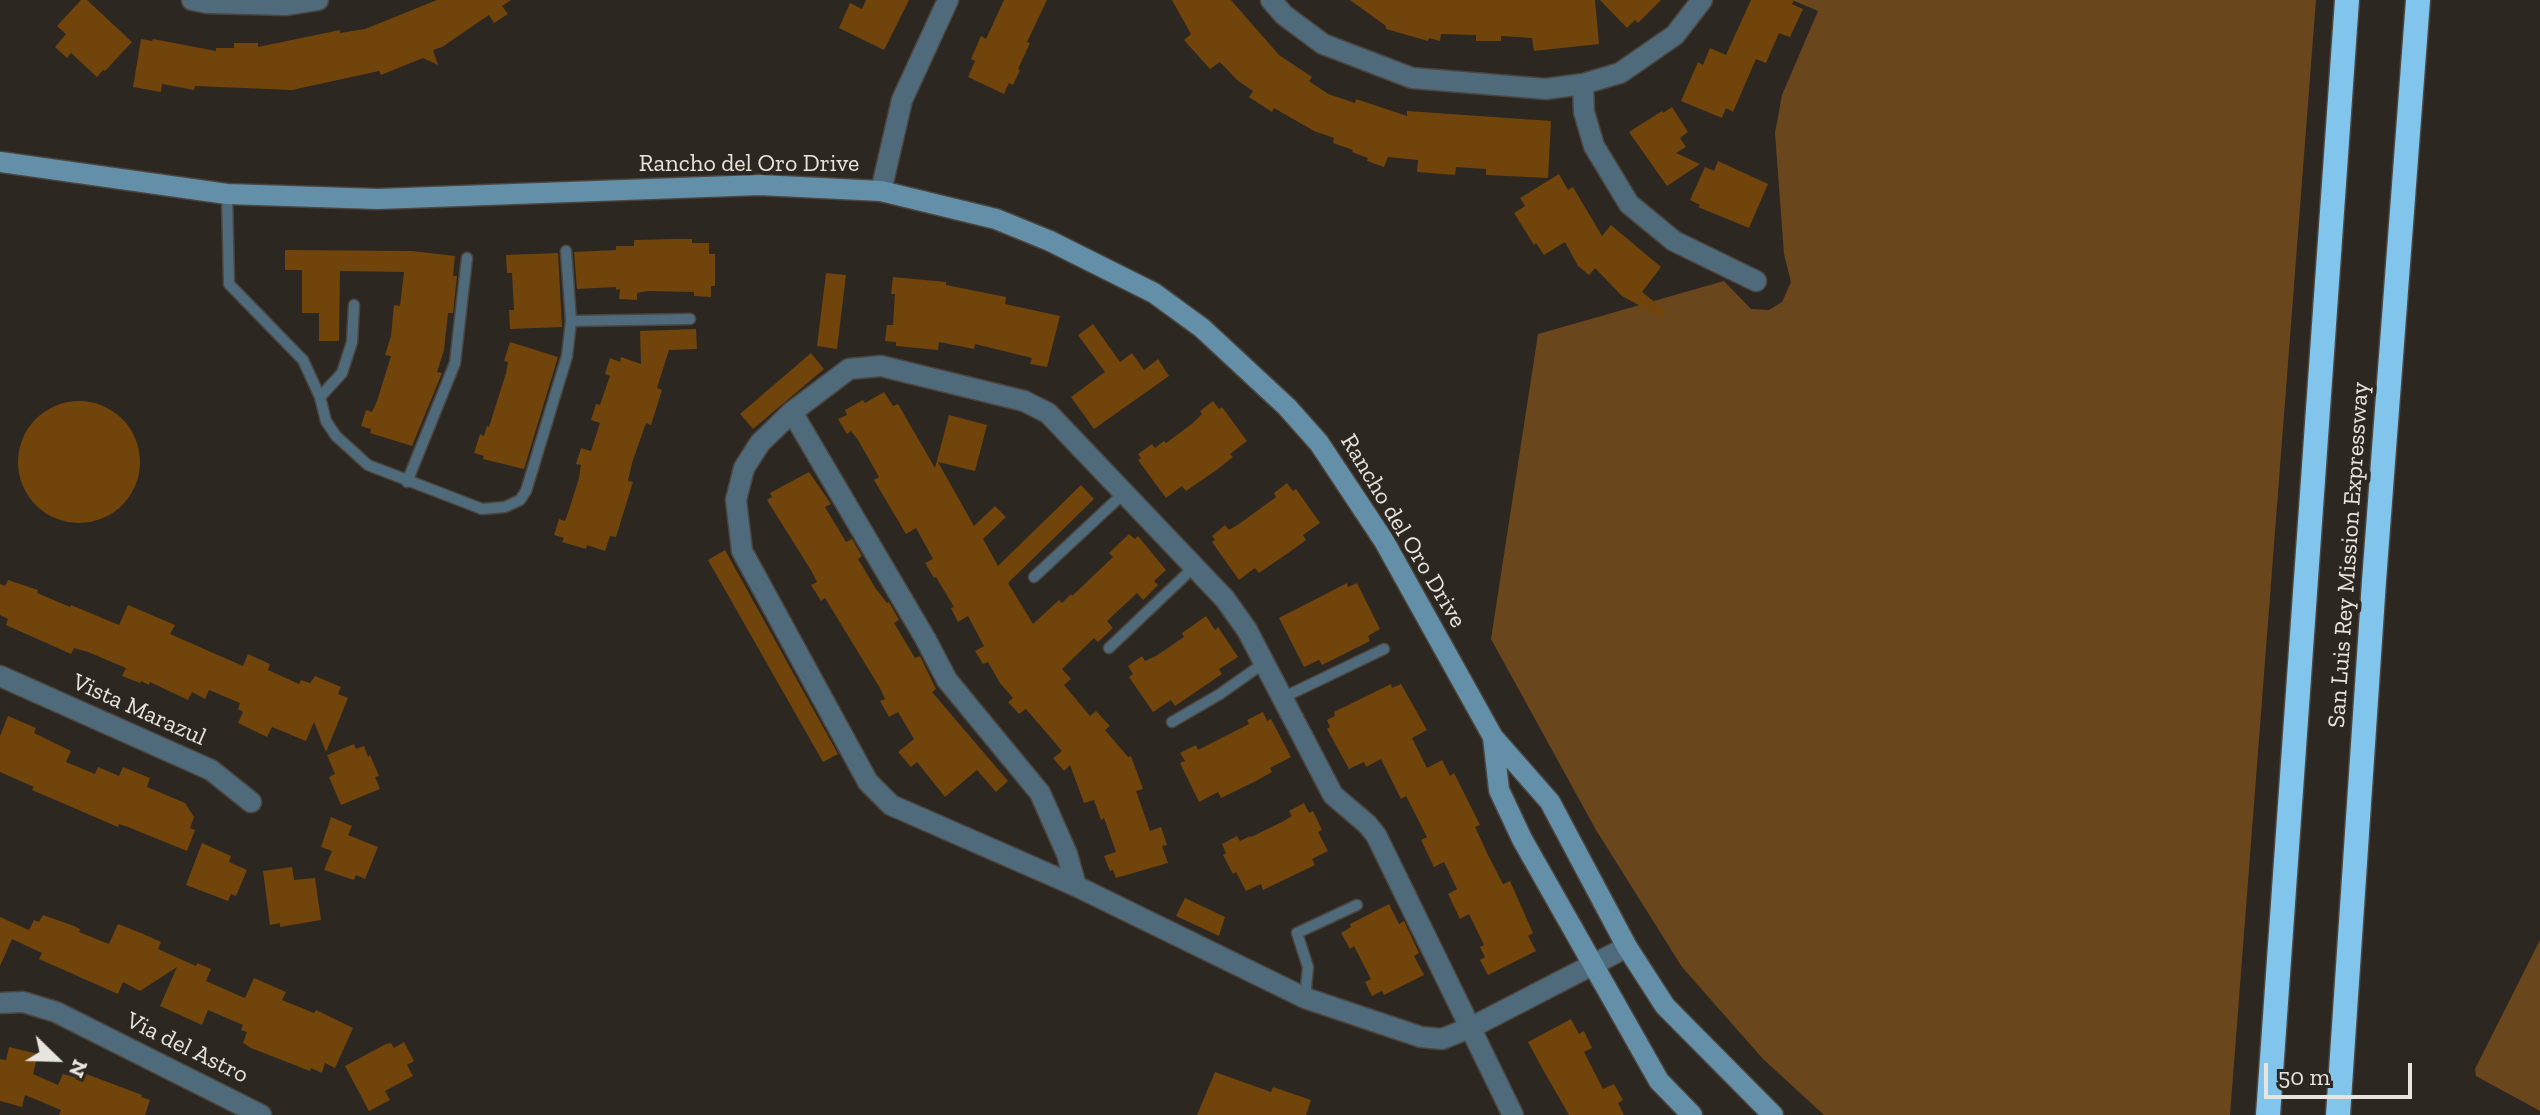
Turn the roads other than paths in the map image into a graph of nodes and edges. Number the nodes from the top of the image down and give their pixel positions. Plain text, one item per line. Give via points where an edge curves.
1 (192, 0) edge
2 (318, 0) edge
3 (948, 0) edge
4 (1271, 0) edge
5 (1702, 0) edge
6 (2347, 0) edge
7 (2418, 0) edge
8 (1583, 84) junction
9 (0, 162) edge
10 (881, 191) junction
11 (227, 194) junction
12 (566, 251) dead end
13 (467, 258) dead end
14 (1756, 281) dead end
15 (354, 305) dead end
16 (690, 319) dead end
17 (571, 321) junction
18 (320, 397) junction
19 (792, 412) junction
20 (407, 482) junction
21 (1124, 493) junction
22 (1194, 567) junction
23 (1034, 577) dead end
24 (1109, 648) dead end
25 (1384, 649) dead end
26 (1264, 663) junction
27 (0, 676) edge
28 (1282, 698) junction
29 (1172, 722) dead end
30 (1493, 737) junction
31 (251, 802) dead end
32 (1076, 886) junction
33 (1357, 905) dead end
34 (1627, 947) junction
35 (1592, 965) junction
36 (1305, 998) junction
37 (0, 1003) edge
38 (1472, 1027) junction
39 (261, 1115) edge
40 (1513, 1115) edge
41 (1692, 1115) edge
42 (1773, 1115) edge
43 (2268, 1115) edge
44 (2338, 1115) edge

1 - 2 street via 287,5
3 - 10 street via 902,100
4 - 8 street via 1323,44 1412,78 1546,89
5 - 8 street via 1675,35 1620,73
6 - 43 highway, San Luis Rey Mission Expressway
7 - 44 highway, San Luis Rey Mission Expressway
8 - 14 street via 1594,146 1629,204 1674,241
9 - 11 main road, Rancho del Oro Drive
10 - 11 main road, Rancho del Oro Drive via 760,185 378,199
10 - 30 main road, Rancho del Oro Drive via 996,219 1050,241 1154,293 1202,328 1319,443 1384,541
11 - 18 lane via 229,284 303,360
12 - 17 lane
13 - 20 lane via 455,363
15 - 18 lane via 352,342 342,373
16 - 17 lane
17 - 20 lane via 567,356 520,500 482,509
18 - 20 lane via 336,436 368,465
19 - 21 street via 849,369 881,366 994,393 1048,413
19 - 32 street via 947,680 1040,793
19 - 32 street via 760,443 744,468 736,500 742,551 868,782 891,805
21 - 22 street
21 - 23 lane
22 - 24 lane
22 - 26 street via 1238,615
25 - 28 lane
26 - 28 street
26 - 29 lane
27 - 31 street, Vista Marazul via 211,770
28 - 38 street via 1333,795 1376,835
30 - 34 main road, Rancho del Oro Drive via 1550,802
30 - 35 main road, Rancho del Oro Drive via 1499,790
32 - 36 street
33 - 36 lane via 1297,933 1308,967
34 - 35 street
34 - 42 main road, Rancho del Oro Drive via 1665,1006
35 - 38 street
35 - 41 main road, Rancho del Oro Drive via 1659,1081
36 - 38 street via 1421,1037 1442,1039
37 - 39 street, Via del Astro via 23,1002 56,1012
38 - 40 street

